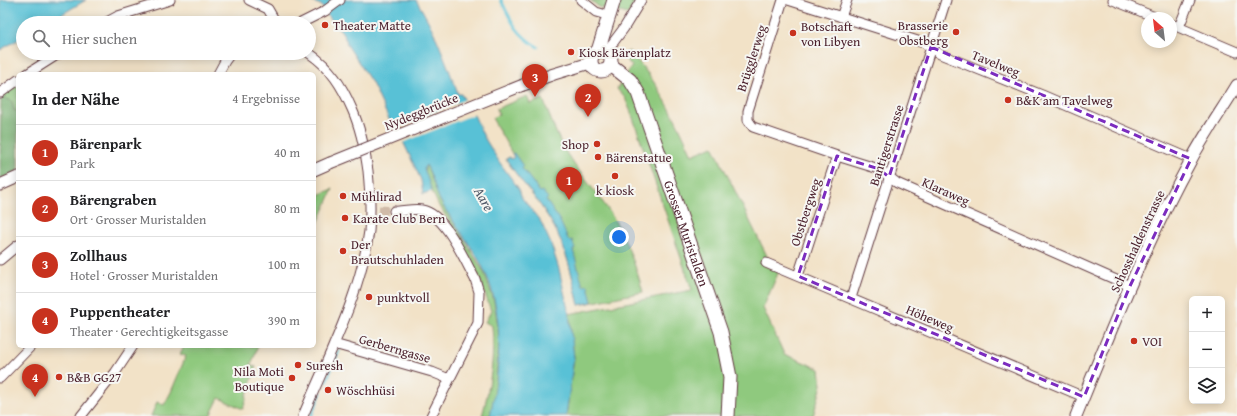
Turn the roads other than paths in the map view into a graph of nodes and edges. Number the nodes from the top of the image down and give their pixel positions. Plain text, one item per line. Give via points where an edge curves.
1 (170, 0) edge
2 (250, 0) edge
3 (340, 0) edge
4 (582, 0) edge
5 (614, 0) edge
6 (641, 0) edge
7 (783, 0) edge
8 (788, 0) edge
9 (847, 0) edge
10 (946, 0) edge
11 (1113, 0) edge
12 (1190, 0) edge
13 (1142, 12) edge
14 (118, 16) edge
15 (272, 16) edge
16 (316, 16) edge
17 (610, 16) junction
18 (841, 17) junction
19 (1177, 23) edge
20 (1177, 27) edge
21 (931, 48) junction
22 (1237, 52) edge
23 (605, 56) junction
24 (316, 58) edge
25 (49, 60) edge
26 (226, 60) edge
27 (590, 63) junction
28 (30, 72) edge
29 (219, 72) edge
30 (16, 81) edge
31 (1237, 85) edge
32 (0, 93) edge
33 (750, 124) joint
34 (837, 156) junction
35 (1192, 159) junction
36 (316, 169) edge
37 (889, 176) junction
38 (16, 178) edge
39 (0, 185) edge
40 (394, 211) tunnel mouth
41 (16, 247) edge
42 (0, 260) edge
43 (766, 263) dead end
44 (798, 276) junction
45 (1130, 286) junction
46 (851, 298) junction
47 (334, 344) junction
48 (29, 348) edge
49 (132, 348) edge
50 (0, 378) edge
51 (449, 379) junction
52 (1084, 397) junction
53 (81, 416) edge
54 (303, 416) edge
55 (431, 416) edge
56 (728, 416) edge
57 (1076, 416) edge

1 - 14 street
2 - 15 street via 268,9
3 - 16 street
4 - 17 street via 596,12
5 - 17 main road
6 - 23 street
7 - 33 street, Brügglerweg via 748,112
8 - 18 street, Tavelweg
9 - 18 street
10 - 21 street, Bantigerstrasse
11 - 13 street
12 - 19 street
17 - 23 main road
18 - 21 street, Tavelweg via 924,43
20 - 22 street
21 - 35 street, Tavelweg
21 - 37 street, Bantigerstrasse
23 - 27 main road via 592,55
23 - 27 main road via 607,69 600,72
23 - 56 main road, Grosser Muristalden via 630,80 638,93 716,318 730,377
24 - 47 street via 330,71 341,87 358,123 374,209 354,294
25 - 28 street
26 - 29 street
27 - 36 street, Nydeggbrücke, bridge via 523,85
30 - 32 street
31 - 35 street, Schosshaldenstrasse
33 - 34 street, Klaraweg via 756,129
34 - 37 street, Klaraweg via 879,169
34 - 44 street, Obstbergweg
35 - 45 street, Schosshaldenstrasse
37 - 45 street, Klaraweg via 897,183
37 - 46 street, Bantigerstrasse
38 - 39 street
40 - 51 street via 420,210 437,217 477,284 478,323
41 - 42 street
43 - 44 street, Höheweg
44 - 46 street, Höheweg
45 - 52 street, Schosshaldenstrasse
46 - 52 street, Höheweg
47 - 51 street, Gerberngasse
47 - 54 street
48 - 50 street
49 - 53 street
51 - 55 street
52 - 57 street, Schosshaldenstrasse

